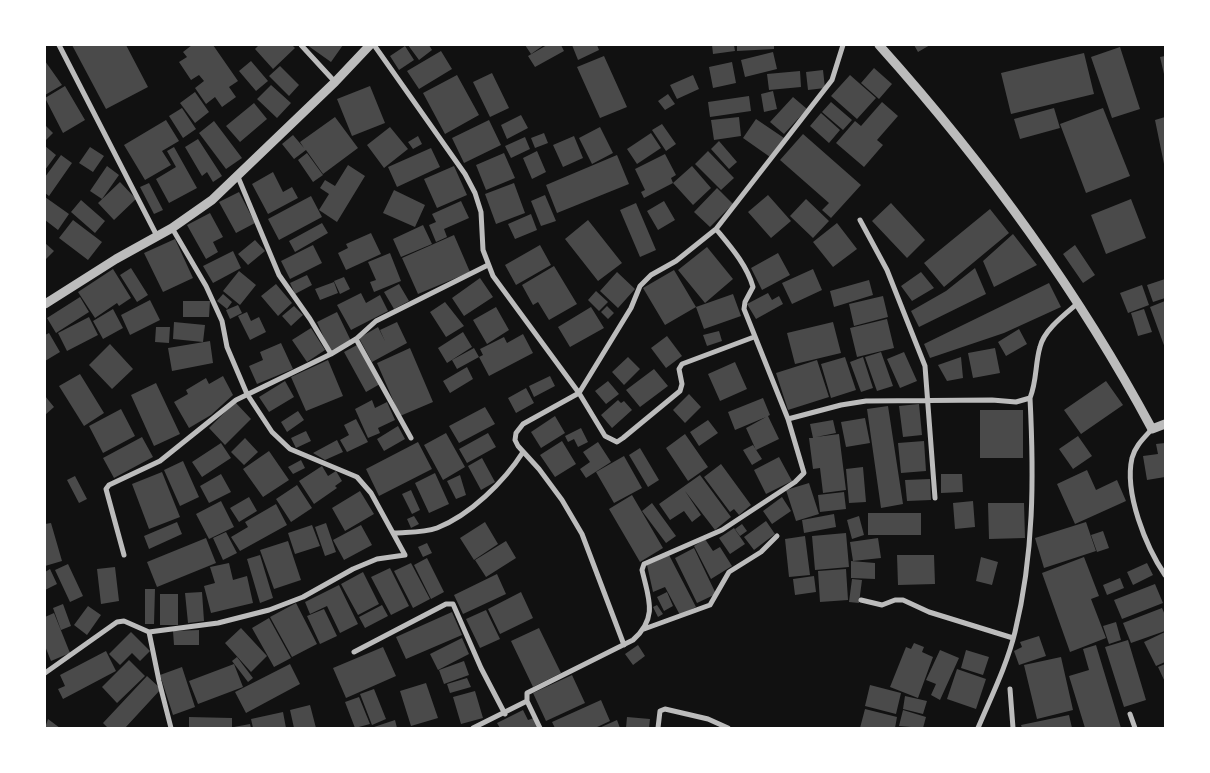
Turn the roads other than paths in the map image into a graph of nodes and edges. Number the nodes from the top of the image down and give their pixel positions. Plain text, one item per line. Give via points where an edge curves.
1 (59, 45) edge
2 (301, 45) edge
3 (370, 45) edge
4 (374, 45) edge
5 (843, 45) edge
6 (879, 45) edge
7 (335, 82) junction
8 (238, 177) junction
9 (860, 220) dead end
10 (172, 228) junction
11 (716, 229) junction
12 (157, 236) junction
13 (488, 265) junction
14 (1078, 303) junction
15 (45, 304) edge
16 (754, 337) junction
17 (356, 339) junction
18 (331, 354) junction
19 (578, 393) junction
20 (247, 394) junction
21 (1030, 398) junction
22 (928, 400) junction
23 (788, 419) junction
24 (1165, 424) edge
25 (1152, 429) junction
26 (411, 438) dead end
27 (524, 452) junction
28 (935, 498) dead end
29 (395, 532) junction
30 (777, 536) dead end
31 (124, 555) dead end
32 (1165, 576) edge
33 (861, 600) dead end
34 (644, 629) junction
35 (149, 632) junction
36 (1013, 638) junction
37 (624, 645) junction
38 (354, 652) dead end
39 (48, 672) edge
40 (1010, 689) dead end
41 (527, 701) junction
42 (505, 714) junction
43 (1130, 714) dead end
44 (172, 728) edge
45 (474, 728) edge
46 (540, 728) edge
47 (658, 728) edge
48 (728, 728) edge
49 (978, 728) edge
50 (1014, 728) edge
51 (1135, 728) edge

1 - 12 street
2 - 7 street
3 - 7 street
4 - 13 street via 465,174 481,212 483,250
5 - 11 street via 832,80
6 - 14 street via 965,145
7 - 8 street
8 - 10 street
8 - 18 street via 279,275
9 - 22 street via 887,270 921,357
10 - 12 street
10 - 20 street via 222,320 227,347
11 - 16 street via 751,280 753,287 744,309
11 - 19 street via 640,286 631,308
12 - 15 street
13 - 17 street via 376,321
13 - 19 street
14 - 21 street via 1043,338
14 - 25 street
16 - 19 street via 682,364 679,369 680,391 617,442 605,436
16 - 23 street
17 - 18 street
17 - 26 street
18 - 20 street
19 - 27 street via 519,428 515,440
20 - 29 street via 272,432 290,449 357,477
20 - 31 street via 160,461 109,485 106,490
21 - 22 street via 1016,402
21 - 36 street via 1034,479 1030,555
22 - 23 street via 858,403
22 - 28 street
23 - 34 street via 804,473 722,530 644,564 642,570 650,611
24 - 25 street
25 - 32 street via 1132,458 1132,494 1139,521
27 - 29 street via 502,482 449,522 436,529
27 - 37 street via 562,500 582,534
29 - 35 street via 405,555 377,559 303,597 269,610 218,622
30 - 34 street via 761,552 729,572 710,605
33 - 36 street via 882,605 903,600 929,612
34 - 37 street
35 - 39 street via 124,621 117,622
35 - 44 street
36 - 49 street
37 - 41 street via 532,688 527,693
38 - 42 street via 446,604 453,604
40 - 50 street
41 - 42 street
41 - 46 street
42 - 45 street
43 - 51 street
47 - 48 street via 660,712 665,709 708,719

